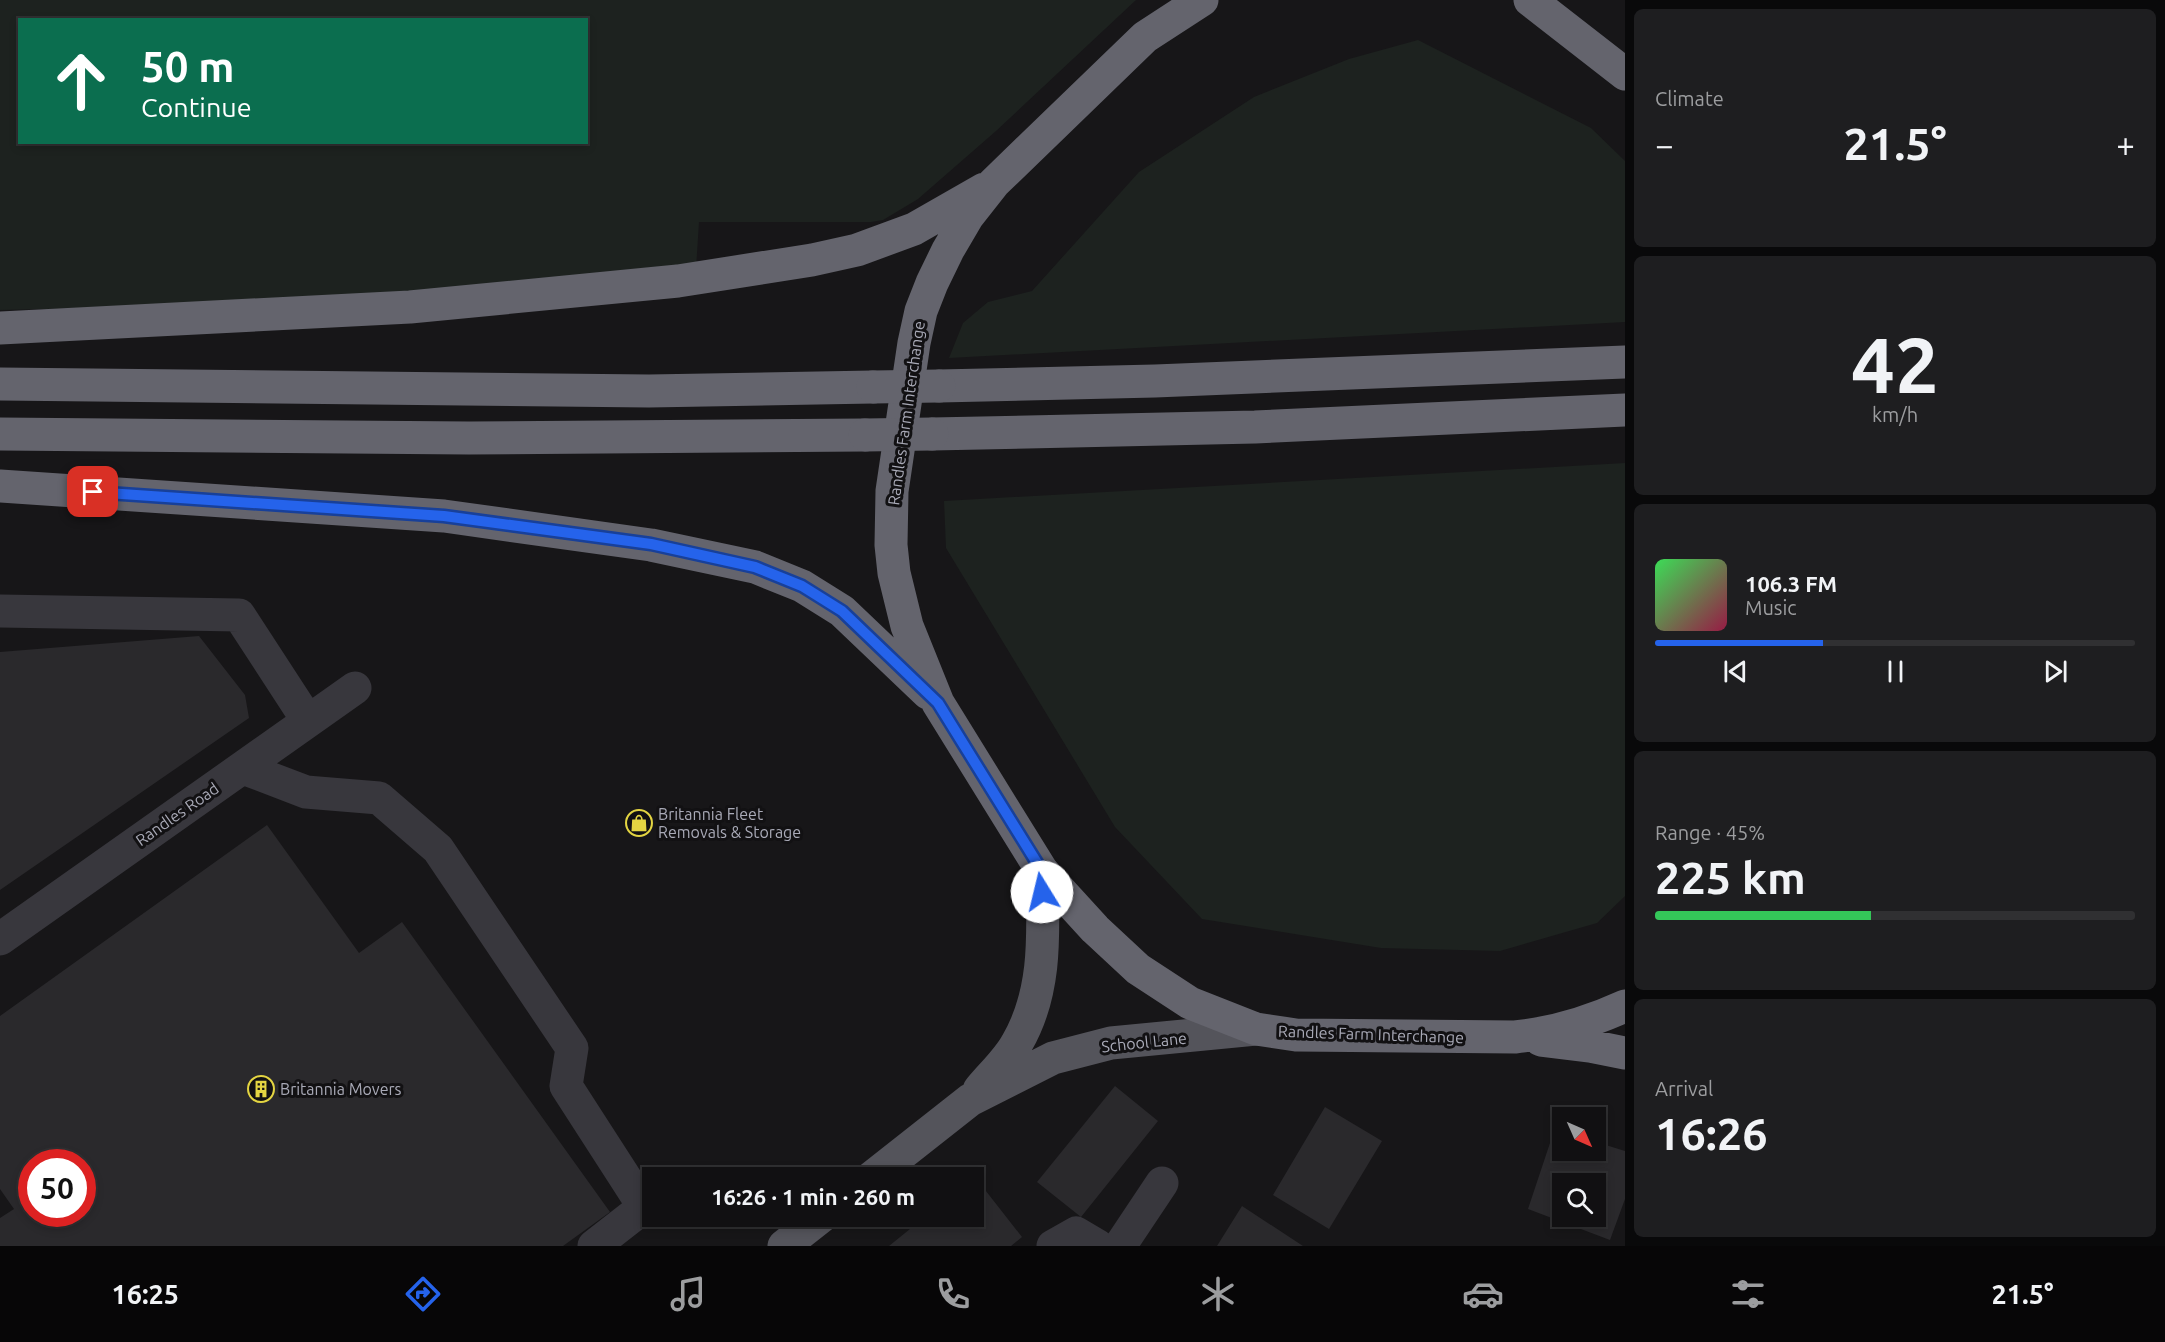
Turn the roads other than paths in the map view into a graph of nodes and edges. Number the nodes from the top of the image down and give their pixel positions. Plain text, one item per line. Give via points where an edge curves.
1 (1180, 0) edge
2 (1202, 0) edge
3 (1534, 1) edge
4 (1145, 37) junction
5 (1625, 74) edge
6 (994, 183) junction
7 (0, 328) edge
8 (1625, 362) edge
9 (0, 384) edge
10 (1625, 410) edge
11 (0, 434) edge
12 (0, 486) edge
13 (0, 611) edge
14 (355, 688) dead end
15 (938, 703) junction
16 (308, 721) junction
17 (243, 768) junction
18 (1042, 871) junction
19 (0, 939) edge
20 (1625, 1006) edge
21 (1256, 1029) junction
22 (1515, 1037) junction
23 (1625, 1053) edge
24 (970, 1100) junction
25 (886, 1167) edge
26 (1162, 1183) dead end
27 (808, 1227) edge
28 (594, 1246) edge
29 (784, 1246) edge
30 (1053, 1246) edge
31 (1098, 1246) edge
32 (1120, 1246) edge

1 - 4 highway
2 - 4 highway, Randles Farm Interchange
3 - 5 highway
4 - 6 highway, Randles Farm Interchange
6 - 7 highway via 914,229 857,250 678,281 410,307
6 - 15 highway, Randles Farm Interchange via 948,250 921,311 892,491 891,545 900,600
8 - 9 highway, bridge via 1179,380 649,391
10 - 11 highway, bridge via 1255,427 865,435 457,438
12 - 15 highway via 444,516 651,544 755,567 802,586 842,611
13 - 16 street via 239,615
14 - 16 street, Randles Road
15 - 18 highway, Randles Farm Interchange
16 - 17 street, Randles Road
17 - 19 street, Randles Road
17 - 28 street via 306,792 379,798 438,849 572,1048 566,1086 644,1207
18 - 21 highway, Randles Farm Interchange via 1138,969 1190,1003
18 - 24 main road, School Lane via 1043,956 1034,1006 1017,1044
20 - 22 highway, Randles Farm Interchange via 1563,1029
21 - 22 highway, Randles Farm Interchange via 1296,1035
21 - 24 main road, School Lane via 1102,1045 1053,1058
22 - 23 highway
24 - 25 main road, School Lane
26 - 32 street
27 - 29 main road
30 - 31 street via 1076,1233

